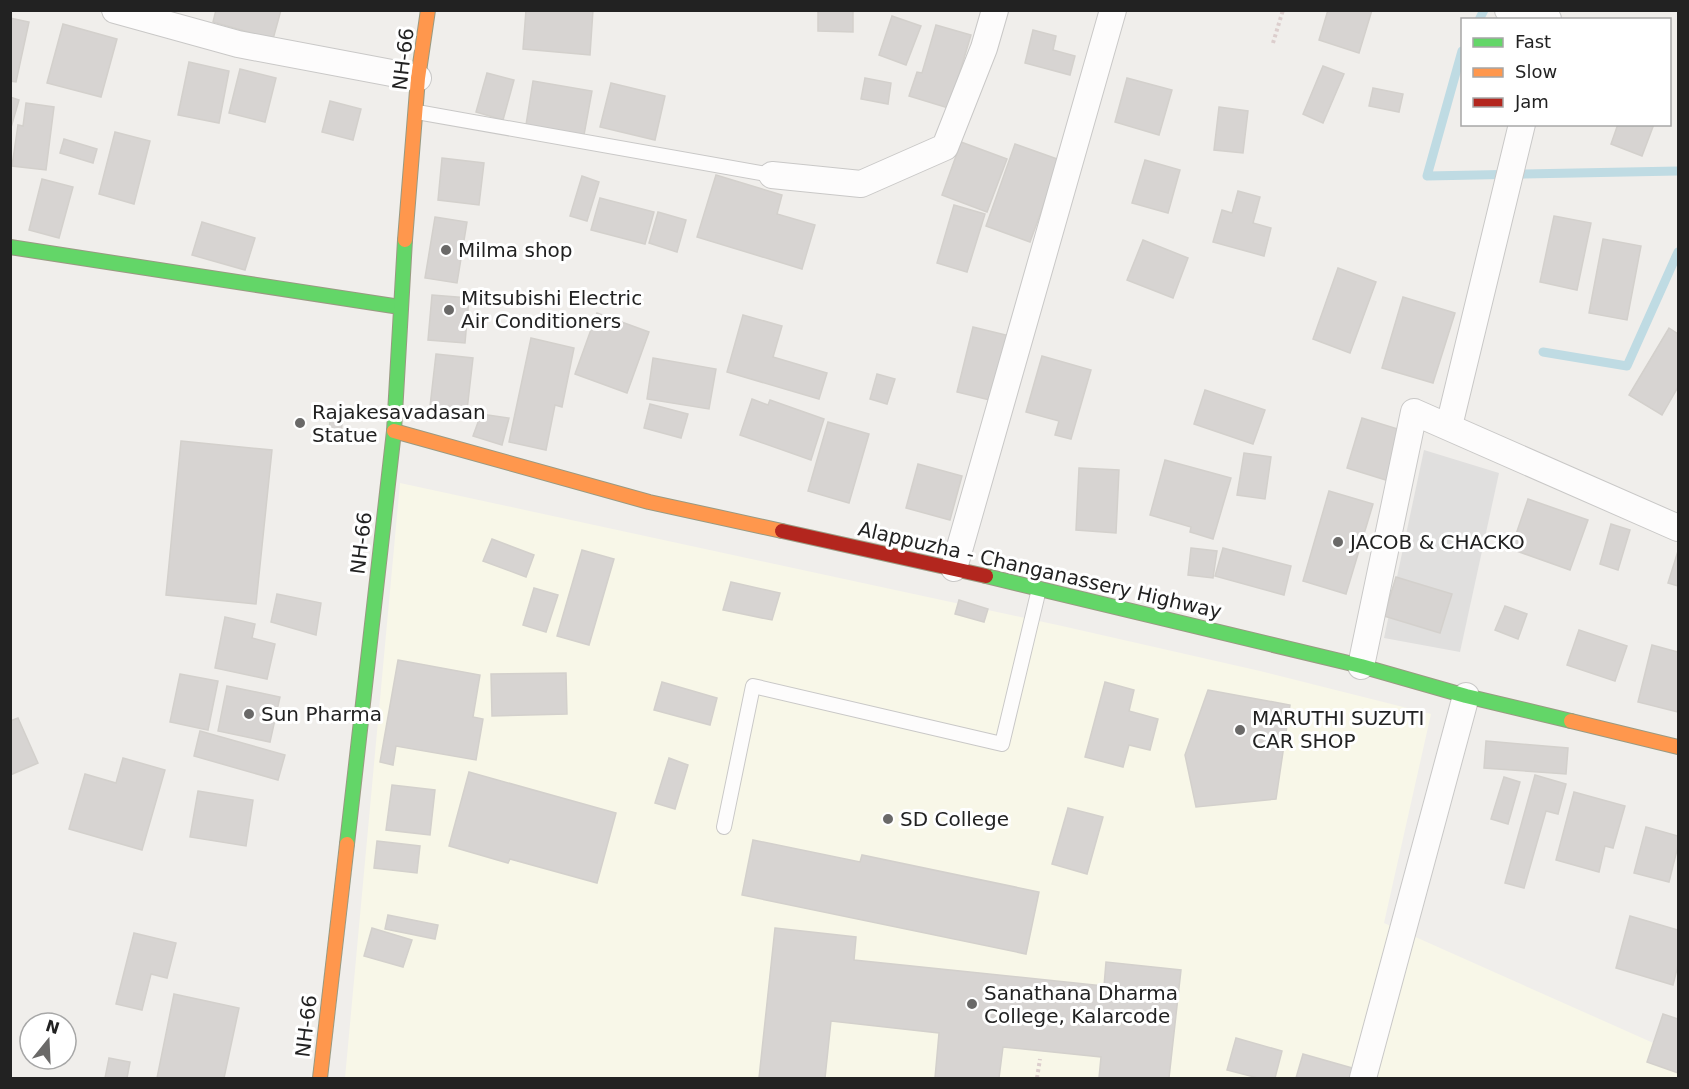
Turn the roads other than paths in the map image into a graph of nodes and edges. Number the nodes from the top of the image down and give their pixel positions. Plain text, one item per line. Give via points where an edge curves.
1 (115, 10) edge
2 (428, 10) edge
3 (995, 10) edge
4 (1113, 10) edge
5 (1508, 10) edge
6 (1544, 18) edge
7 (418, 78) junction
8 (417, 112) junction
9 (1522, 126) edge
10 (772, 175) joint
11 (10, 247) edge
12 (400, 308) junction
13 (1449, 426) junction
14 (394, 431) junction
15 (1678, 528) edge
16 (954, 568) junction
17 (1040, 589) junction
18 (1361, 666) junction
19 (1466, 696) junction
20 (1678, 747) edge
21 (724, 827) dead end
22 (320, 1078) edge
23 (1363, 1078) edge

1 - 7 street via 238,44
2 - 7 main road, NH-66
3 - 10 street via 945,147 861,184
4 - 16 street
5 - 6 street
7 - 8 main road, NH-66
8 - 10 lane
8 - 12 main road, NH-66
9 - 13 street
11 - 12 main road
12 - 14 main road, NH-66
13 - 15 street
13 - 18 street via 1414,412
14 - 16 main road, Alappuzha - Changanassery Highway via 649,502
14 - 22 main road, NH-66
16 - 17 main road, Alappuzha - Changanassery Highway
17 - 18 main road, Alappuzha - Changanassery Highway
17 - 21 lane via 1002,744 753,686
18 - 19 main road, Alappuzha - Changanassery Highway
19 - 20 main road, Alappuzha - Changanassery Highway
19 - 23 street

